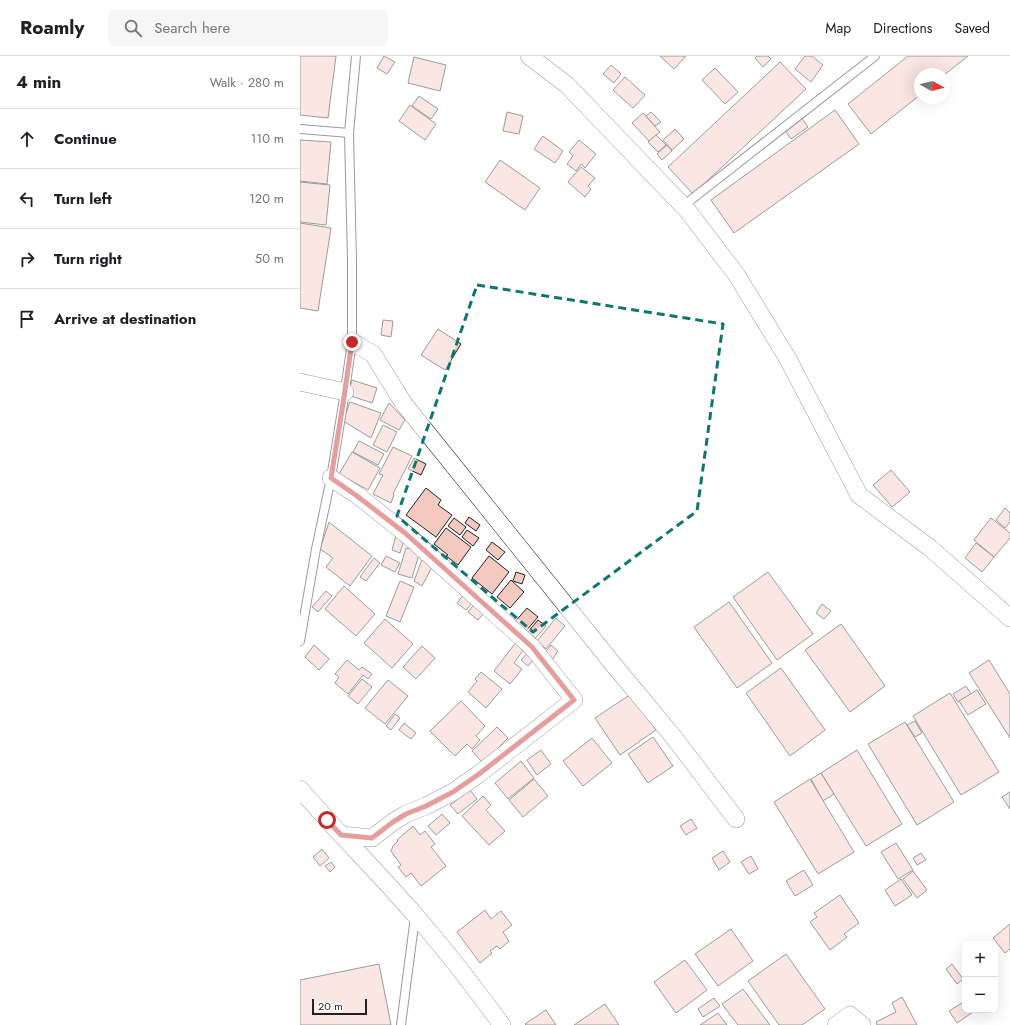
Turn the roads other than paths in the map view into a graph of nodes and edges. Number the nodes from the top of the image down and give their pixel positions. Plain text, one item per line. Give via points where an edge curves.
1 (356, 56) edge
2 (529, 56) edge
3 (875, 56) edge
4 (300, 129) edge
5 (349, 132) junction
6 (683, 206) junction
7 (352, 342) junction
8 (300, 382) edge
9 (345, 392) junction
10 (331, 478) junction
11 (1010, 618) edge
12 (300, 641) edge
13 (300, 789) edge
14 (736, 819) dead end
15 (341, 835) junction
16 (415, 915) junction
17 (401, 1025) edge
18 (502, 1025) edge
19 (836, 1025) edge
20 (862, 1025) edge

1 - 5 lane
2 - 6 street via 567,85
3 - 6 lane
4 - 5 lane
5 - 7 lane
6 - 11 street via 736,274 788,359 859,495 930,548
7 - 9 lane
7 - 14 street via 373,354 404,404 672,735
8 - 9 street
9 - 10 lane
10 - 12 lane
10 - 15 street via 405,533 532,647 574,700 453,792 406,814 372,838
13 - 15 street
15 - 16 street
16 - 17 lane
16 - 18 street
19 - 20 street via 850,1015

